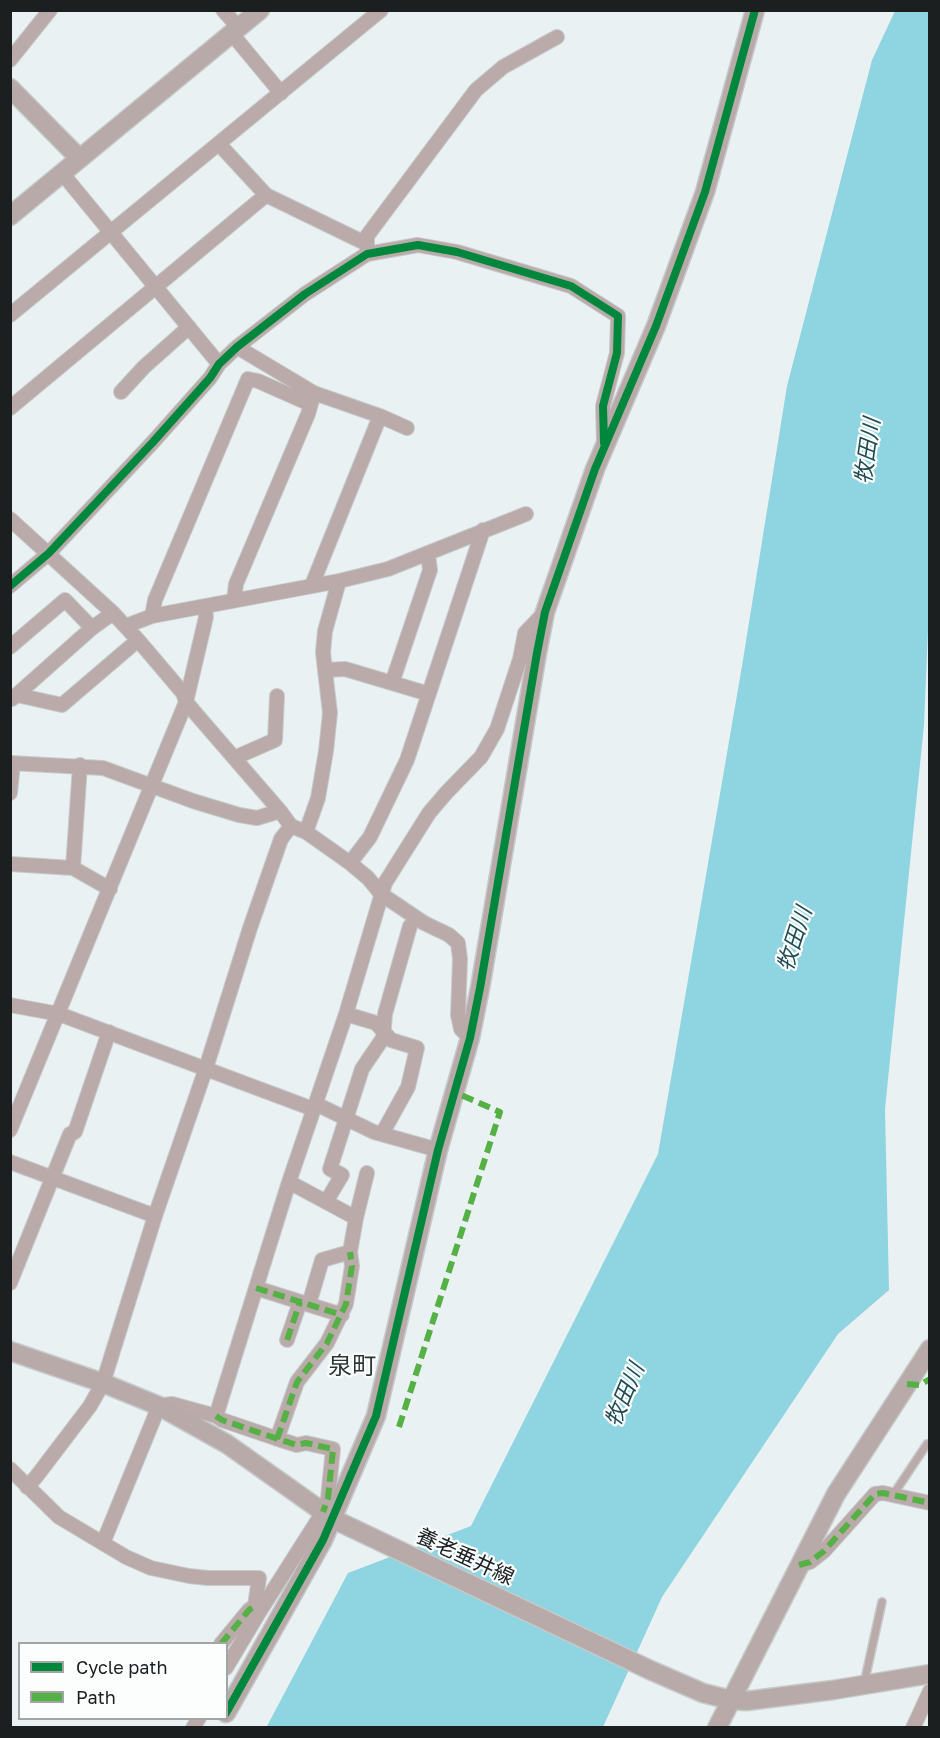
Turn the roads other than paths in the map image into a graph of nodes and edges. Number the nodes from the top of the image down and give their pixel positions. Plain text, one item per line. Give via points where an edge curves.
1 (50, 10) edge
2 (223, 10) edge
3 (260, 10) edge
4 (381, 10) edge
5 (755, 10) edge
6 (235, 31) junction
7 (557, 37) dead end
8 (10, 60) edge
9 (10, 88) edge
10 (280, 93) junction
11 (219, 144) junction
12 (79, 158) junction
13 (62, 173) junction
14 (266, 195) junction
15 (10, 216) edge
16 (111, 232) junction
17 (367, 249) junction
18 (156, 287) junction
19 (10, 315) edge
20 (189, 327) junction
21 (237, 346) junction
22 (219, 364) junction
23 (121, 392) dead end
24 (312, 399) junction
25 (10, 408) edge
26 (380, 416) junction
27 (407, 428) dead end
28 (604, 448) junction
29 (526, 514) dead end
30 (10, 519) edge
31 (483, 530) junction
32 (49, 553) junction
33 (428, 554) junction
34 (339, 581) junction
35 (312, 585) junction
36 (10, 586) edge
37 (234, 600) junction
38 (205, 607) junction
39 (545, 612) junction
40 (113, 613) junction
41 (153, 616) junction
42 (126, 626) junction
43 (92, 628) junction
44 (138, 640) junction
45 (10, 647) edge
46 (325, 670) junction
47 (392, 683) junction
48 (429, 694) junction
49 (277, 696) dead end
50 (14, 698) edge
51 (186, 702) junction
52 (234, 758) junction
53 (12, 763) edge
54 (80, 765) junction
55 (152, 786) junction
56 (10, 793) edge
57 (280, 811) junction
58 (291, 826) junction
59 (306, 832) junction
60 (350, 863) junction
61 (10, 864) edge
62 (73, 868) junction
63 (110, 889) junction
64 (381, 894) junction
65 (410, 926) dead end
66 (10, 1005) edge
67 (59, 1014) junction
68 (346, 1014) junction
69 (383, 1030) junction
70 (109, 1032) junction
71 (470, 1038) junction
72 (206, 1068) junction
73 (315, 1107) junction
74 (346, 1117) junction
75 (10, 1130) edge
76 (382, 1134) junction
77 (438, 1150) junction
78 (10, 1162) edge
79 (366, 1173) dead end
80 (53, 1178) junction
81 (289, 1182) junction
82 (326, 1202) junction
83 (155, 1216) junction
84 (356, 1218) junction
85 (350, 1252) junction
86 (10, 1283) edge
87 (256, 1288) junction
88 (304, 1303) junction
89 (342, 1315) junction
90 (287, 1340) dead end
91 (930, 1349) edge
92 (10, 1351) edge
93 (103, 1383) junction
94 (159, 1406) junction
95 (216, 1416) junction
96 (277, 1439) junction
97 (927, 1444) dead end
98 (10, 1469) edge
99 (27, 1486) junction
100 (893, 1495) junction
101 (928, 1499) edge
102 (328, 1516) junction
103 (103, 1543) junction
104 (799, 1565) junction
105 (882, 1602) dead end
106 (258, 1608) junction
107 (223, 1642) edge
108 (228, 1664) edge
109 (929, 1680) edge
110 (864, 1685) junction
111 (731, 1700) junction
112 (228, 1710) edge
113 (717, 1728) edge
114 (914, 1728) edge

1 - 8 street
2 - 6 street
3 - 6 street
4 - 10 street
5 - 28 street via 705,192 656,326
6 - 10 street
6 - 12 street
7 - 17 street via 503,67 476,90 367,236
9 - 12 street
10 - 11 street
11 - 14 street
11 - 16 street
12 - 13 street
13 - 15 street
13 - 16 street
14 - 17 street
14 - 18 street
16 - 18 street
16 - 19 street
17 - 21 street
17 - 28 street via 418,245 457,252 571,286 618,316 617,353 603,406
18 - 20 street
18 - 25 street
20 - 22 street
20 - 23 street
21 - 22 street
21 - 24 street
22 - 32 street
24 - 26 street
24 - 37 street
24 - 41 street via 248,379 155,600
26 - 27 street
26 - 35 street
28 - 39 street
29 - 31 street
30 - 32 street
31 - 33 street
31 - 48 street
32 - 36 street
32 - 40 street
33 - 34 street
33 - 47 street via 430,570
34 - 35 street
34 - 46 street via 324,631
35 - 37 street
37 - 38 street
38 - 41 street
38 - 51 street
39 - 64 street via 525,633 497,729 482,757 429,813
39 - 71 street
40 - 42 street
40 - 43 street
41 - 42 street
42 - 44 street
43 - 45 street via 65,600
43 - 50 street
44 - 50 street via 62,705
44 - 51 street via 183,693
46 - 47 street via 345,669
46 - 59 street via 330,712 326,752 318,798
47 - 48 street
48 - 60 street via 407,760 370,837
49 - 52 street via 275,740
51 - 52 street
51 - 55 street
52 - 57 street
53 - 54 street
53 - 56 street
54 - 55 street via 103,768
54 - 62 street
55 - 57 street via 239,815 257,818
55 - 63 street
57 - 58 street
58 - 59 street
58 - 72 street via 281,839
59 - 60 street
60 - 64 street
61 - 62 street
62 - 63 street
63 - 67 street
64 - 68 street
64 - 71 street via 458,943 458,1015 461,1029
65 - 69 street
66 - 67 street
67 - 70 street
67 - 75 street
68 - 69 street via 376,1023
68 - 73 street
69 - 74 street via 383,1038 362,1069
69 - 76 street via 391,1040 417,1048 408,1086
70 - 72 street
70 - 80 street via 75,1131 70,1134
71 - 77 street
72 - 73 street
72 - 83 street
73 - 74 street
73 - 81 street
74 - 76 street
74 - 82 street via 330,1168 342,1175
76 - 77 street
77 - 102 street via 375,1416
78 - 80 street
79 - 84 street
80 - 83 street
80 - 86 street
81 - 82 street
81 - 87 street
82 - 84 street
83 - 93 street
84 - 85 street
85 - 88 street via 322,1260
85 - 89 street via 352,1266
87 - 88 street
87 - 95 street
88 - 89 street
88 - 90 street
89 - 96 street via 327,1343 297,1382
91 - 104 street via 836,1494
92 - 93 street, 養老垂井線
93 - 94 street, 養老垂井線
93 - 99 street via 90,1406
94 - 95 street via 172,1404
94 - 102 street, 養老垂井線 via 226,1444
94 - 103 street
95 - 96 street
96 - 102 street via 333,1449
97 - 100 lane
98 - 99 street
99 - 103 street via 59,1517
100 - 101 street
100 - 104 street via 875,1494 824,1551
102 - 106 street
102 - 111 street, 養老垂井線 via 650,1670
102 - 112 street via 288,1606
103 - 106 street via 151,1568 208,1578 259,1578
104 - 111 street
105 - 110 lane
106 - 107 street via 249,1610
106 - 108 street
109 - 110 street, 養老垂井線
109 - 114 street
110 - 111 street, 養老垂井線 via 766,1700
111 - 113 street

